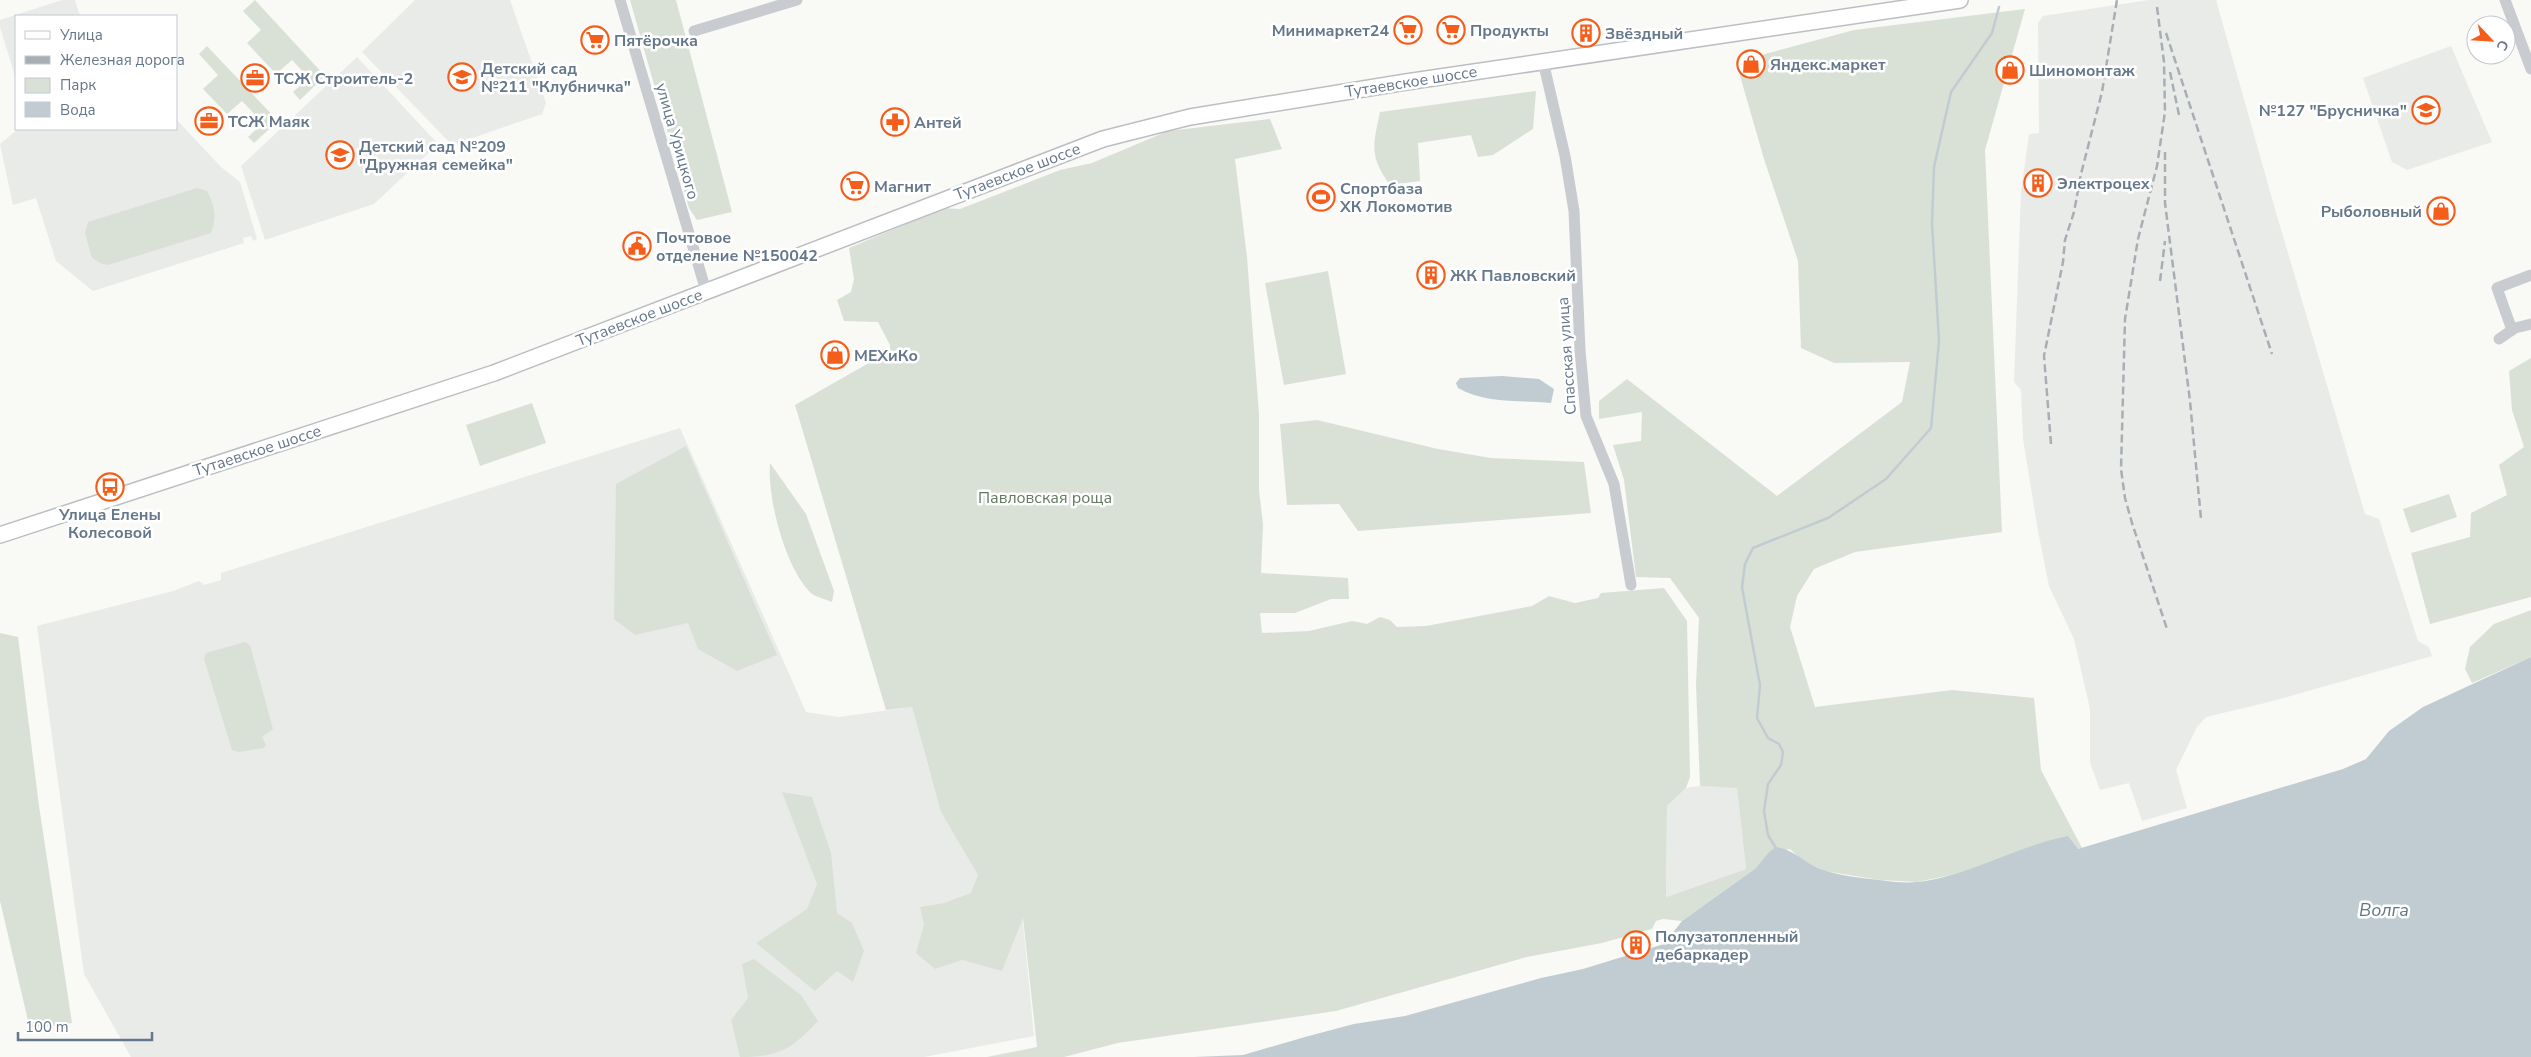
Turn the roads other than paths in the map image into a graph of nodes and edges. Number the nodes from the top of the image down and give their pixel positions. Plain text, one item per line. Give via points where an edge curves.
1 (620, 0) edge
2 (797, 0) edge
3 (1960, 0) edge
4 (2505, 0) edge
5 (1889, 5) edge
6 (694, 30) dead end
7 (1543, 61) junction
8 (2531, 68) edge
9 (2531, 275) edge
10 (706, 291) junction
11 (2531, 324) edge
12 (2512, 330) junction
13 (2500, 339) dead end
14 (0, 535) edge
15 (1631, 585) dead end

1 - 10 street, улица Урицкого
2 - 6 street
3 - 5 main road, Тутаевское шоссе
4 - 8 street
5 - 7 main road, Тутаевское шоссе
7 - 10 main road, Тутаевское шоссе via 1190,117 1103,139
7 - 15 street, Спасская улица via 1574,211 1586,416 1614,484
9 - 12 street via 2498,288
10 - 14 main road, Тутаевское шоссе via 494,373
11 - 12 street
12 - 13 street

